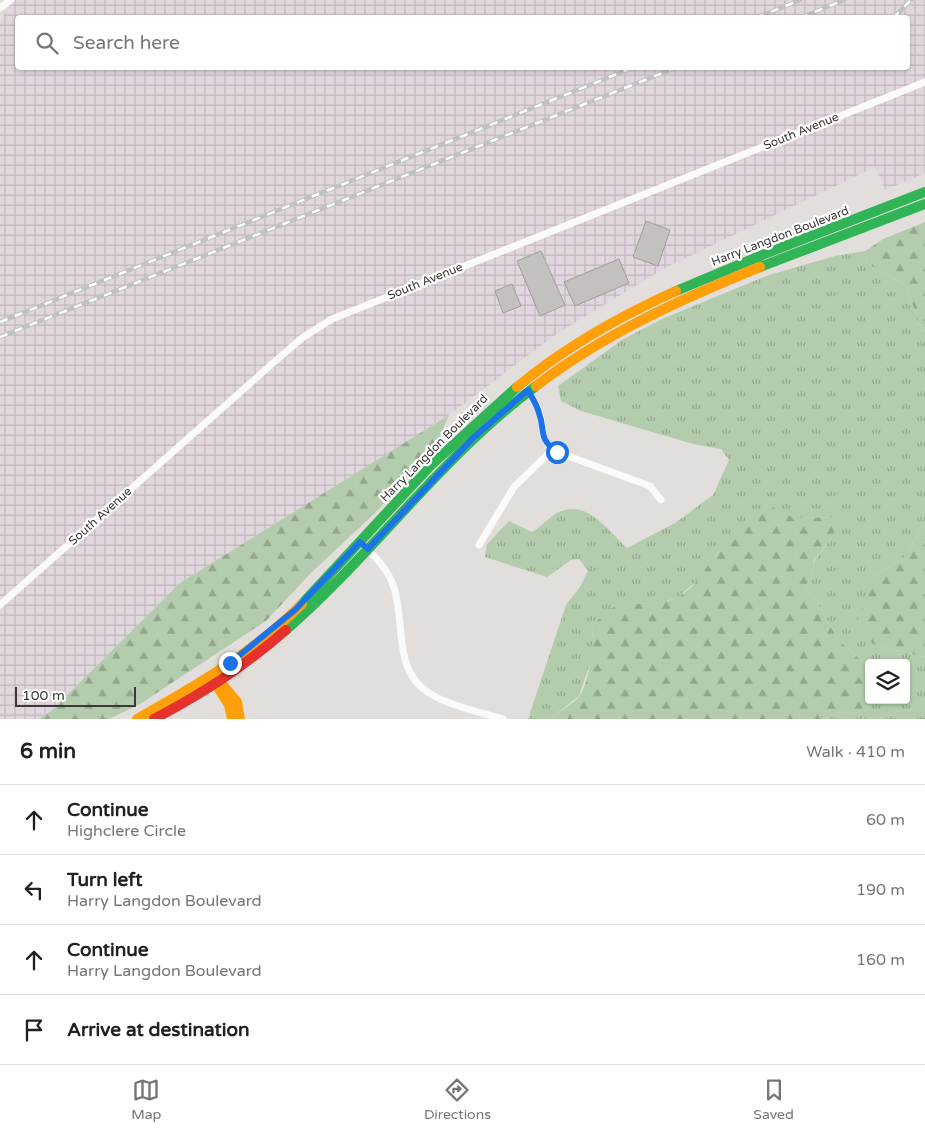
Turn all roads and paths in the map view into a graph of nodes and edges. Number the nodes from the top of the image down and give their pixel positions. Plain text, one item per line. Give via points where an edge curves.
1 (11, 0) edge
2 (0, 8) edge
3 (925, 82) edge
4 (925, 192) edge
5 (925, 204) edge
6 (525, 386) junction
7 (553, 449) junction
8 (662, 500) dead end
9 (479, 545) dead end
10 (364, 546) junction
11 (0, 605) edge
12 (239, 670) junction
13 (214, 675) junction
14 (219, 684) junction
15 (233, 695) junction
16 (198, 696) junction
17 (229, 705) junction
18 (137, 719) edge
19 (154, 719) edge
20 (232, 719) edge
21 (240, 719) edge
22 (503, 719) edge

1 - 2 street
3 - 11 street, South Avenue via 332,319 273,362
4 - 6 main road, Harry Langdon Boulevard via 658,299 596,331
5 - 6 main road, Harry Langdon Boulevard via 658,310
6 - 7 street via 540,414 546,444
6 - 10 main road, Harry Langdon Boulevard
7 - 8 street via 650,486
7 - 9 street via 514,487
10 - 12 main road, Harry Langdon Boulevard via 296,622
10 - 13 main road, Harry Langdon Boulevard via 295,610
10 - 22 street via 385,568 394,588 402,647 412,678 434,696
12 - 14 main road, Harry Langdon Boulevard
12 - 15 main road via 233,684
13 - 14 main road
13 - 18 main road, Harry Langdon Boulevard
14 - 15 main road
14 - 16 main road, Harry Langdon Boulevard
14 - 17 main road
15 - 21 main road
16 - 17 main road via 214,697
16 - 19 main road, Harry Langdon Boulevard
17 - 20 main road

